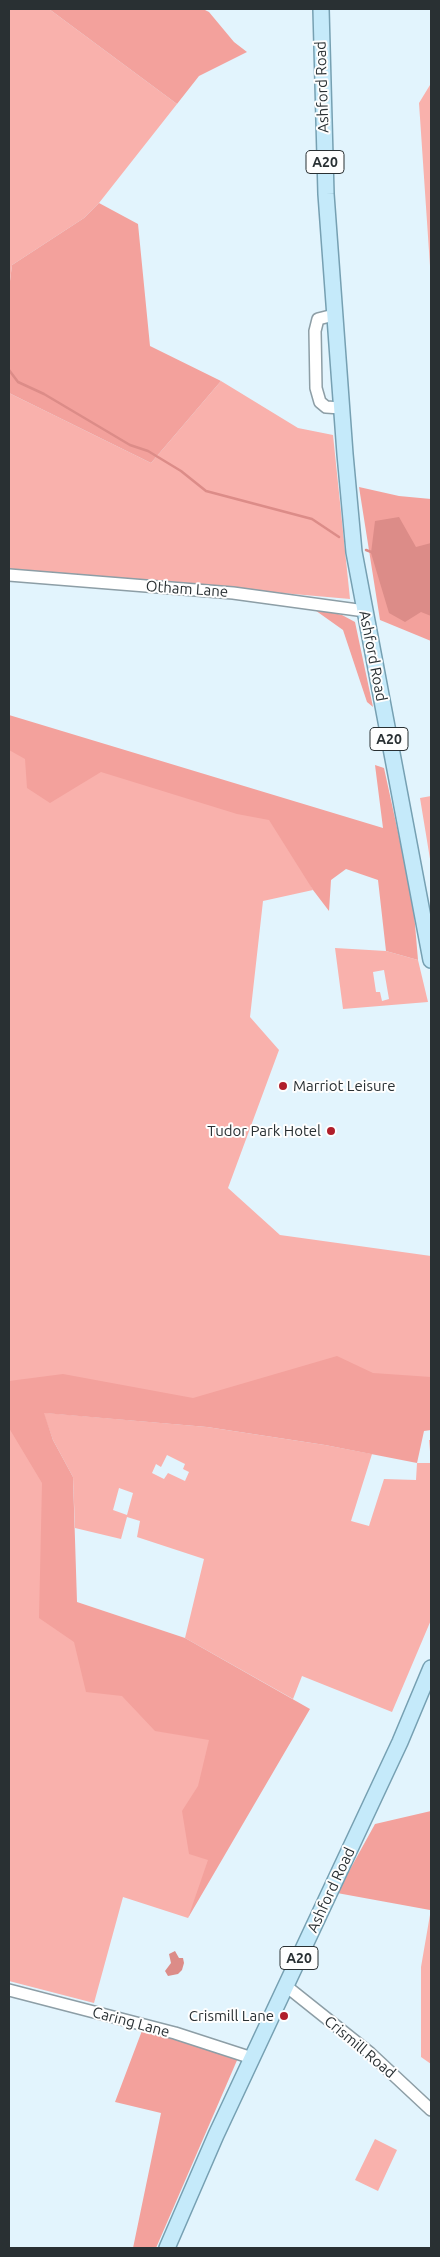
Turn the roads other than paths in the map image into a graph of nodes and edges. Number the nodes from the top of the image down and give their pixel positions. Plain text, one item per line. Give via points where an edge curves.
1 (321, 9) edge
2 (334, 315) junction
3 (341, 408) junction
4 (9, 575) edge
5 (365, 612) junction
6 (431, 960) edge
7 (431, 1668) edge
8 (286, 1986) junction
9 (9, 1990) edge
10 (252, 2058) junction
11 (431, 2110) edge
12 (167, 2248) edge

1 - 2 main road, Ashford Road / A20 via 326,194
2 - 3 main road, Ashford Road / A20
2 - 3 street via 318,319 315,332 316,388 320,402 326,407
3 - 5 main road, Ashford Road / A20 via 354,552
4 - 5 street, Otham Lane via 233,593
5 - 6 main road, Ashford Road / A20
7 - 8 main road, Ashford Road / A20
8 - 10 main road, Ashford Road / A20
8 - 11 street, Crismill Road via 370,2053
9 - 10 street, Caring Lane via 175,2033
10 - 12 main road, Ashford Road / A20

